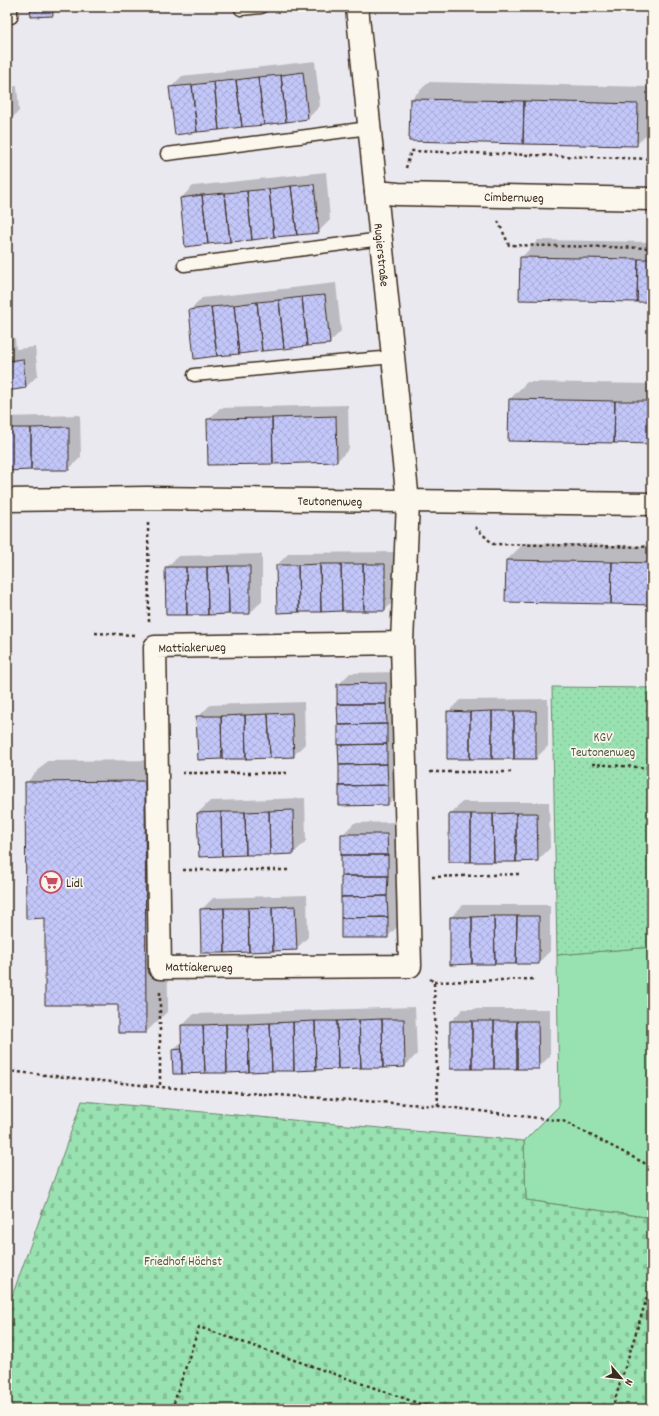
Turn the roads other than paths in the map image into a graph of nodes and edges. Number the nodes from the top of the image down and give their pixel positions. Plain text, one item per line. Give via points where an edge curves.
1 (11, 7) edge
2 (261, 7) edge
3 (357, 7) edge
4 (240, 9) dead end
5 (7, 18) edge
6 (369, 128) junction
7 (167, 154) dead end
8 (376, 192) junction
9 (652, 199) edge
10 (381, 239) junction
11 (184, 265) dead end
12 (392, 357) junction
13 (194, 375) dead end
14 (7, 500) edge
15 (408, 502) junction
16 (652, 504) edge
17 (402, 643) junction

1 - 5 lane via 11,17
2 - 4 lane
3 - 6 street, Rugierstraße
6 - 7 lane
6 - 8 street, Rugierstraße
8 - 9 street, Cimbernweg
8 - 10 street, Rugierstraße
10 - 11 lane
10 - 12 street, Rugierstraße
12 - 13 lane
12 - 15 street, Rugierstraße
14 - 15 street, Teutonenweg via 148,498
15 - 16 street, Teutonenweg
15 - 17 street
17 - 17 street, Mattiakerweg via 410,966 160,968 155,647

